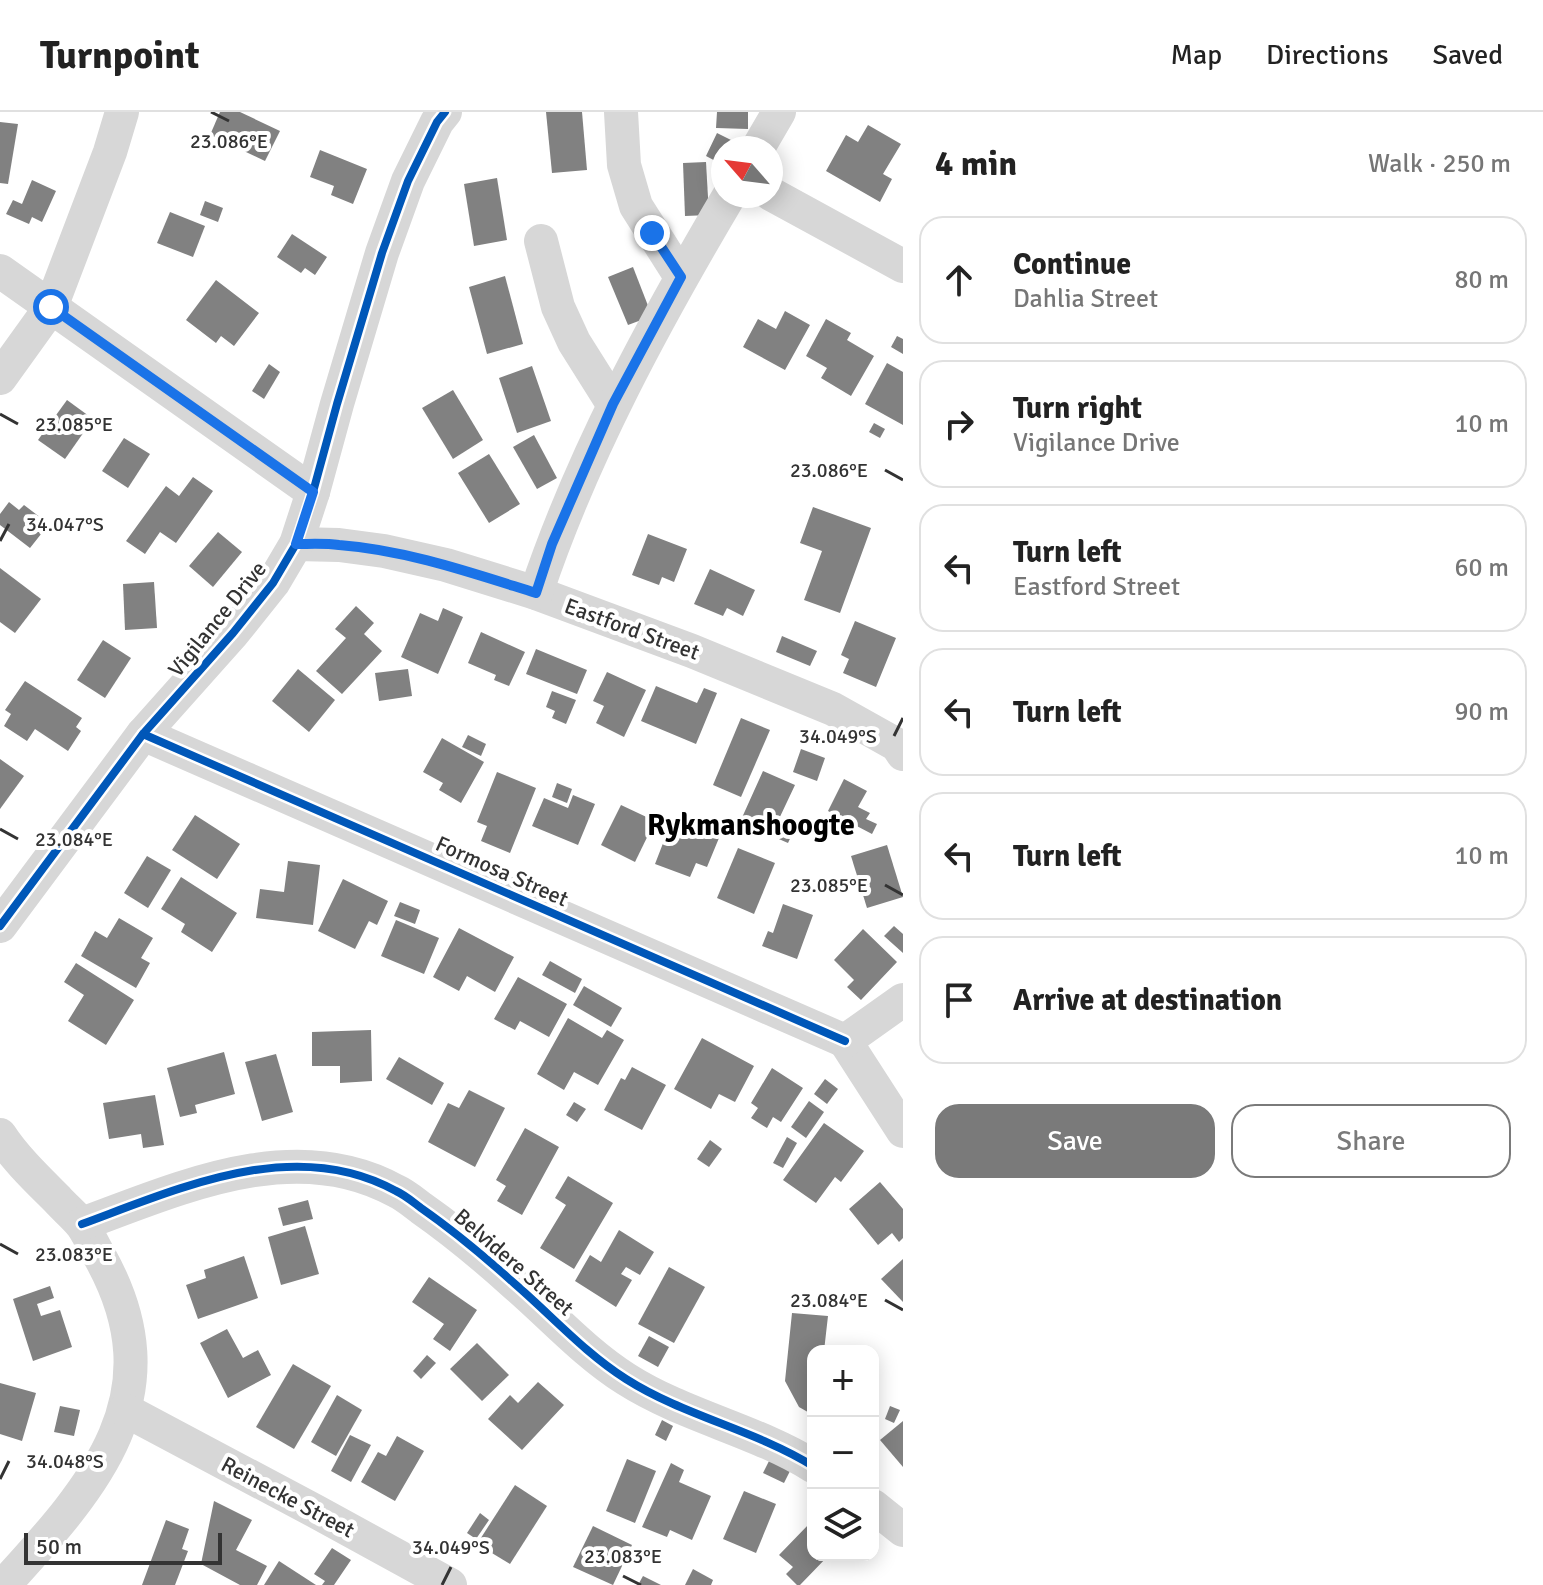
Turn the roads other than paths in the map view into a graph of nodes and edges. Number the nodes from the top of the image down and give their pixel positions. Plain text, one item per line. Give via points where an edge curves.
1 (122, 112) edge
2 (445, 112) edge
3 (621, 112) edge
4 (779, 112) edge
5 (765, 136) edge
6 (783, 201) edge
7 (722, 208) edge
8 (541, 241) dead end
9 (903, 266) edge
10 (0, 271) edge
11 (681, 277) junction
12 (51, 307) junction
13 (0, 378) edge
14 (613, 404) junction
15 (313, 492) junction
16 (296, 544) junction
17 (536, 593) junction
18 (143, 734) junction
19 (903, 754) edge
20 (0, 926) edge
21 (903, 1000) edge
22 (845, 1041) junction
23 (903, 1131) edge
24 (0, 1135) edge
25 (82, 1224) junction
26 (125, 1410) junction
27 (807, 1462) edge
28 (879, 1511) edge
29 (903, 1530) edge
30 (4, 1585) edge
31 (450, 1585) edge

1 - 12 street
2 - 15 street, Vigilance Drive via 408,181 382,253
3 - 11 street via 624,165 636,206
4 - 5 street
6 - 9 street
7 - 11 street
8 - 14 street via 558,307
10 - 12 street
11 - 14 street
12 - 13 street
12 - 15 street
14 - 17 street
15 - 16 street, Vigilance Drive
16 - 17 street, Eastford Street via 384,551
16 - 18 street, Vigilance Drive via 233,633
17 - 19 street, Eastford Street via 833,709 897,745
18 - 20 street, Vigilance Drive
18 - 22 street, Formosa Street
21 - 22 street
22 - 23 street
24 - 25 street
25 - 26 street via 114,1283 129,1332 132,1371
25 - 27 street, Belvidere Street via 184,1186 249,1171 305,1165 354,1172 397,1191 456,1232 626,1379
26 - 30 street via 86,1488
26 - 31 street, Reinecke Street
28 - 29 street

